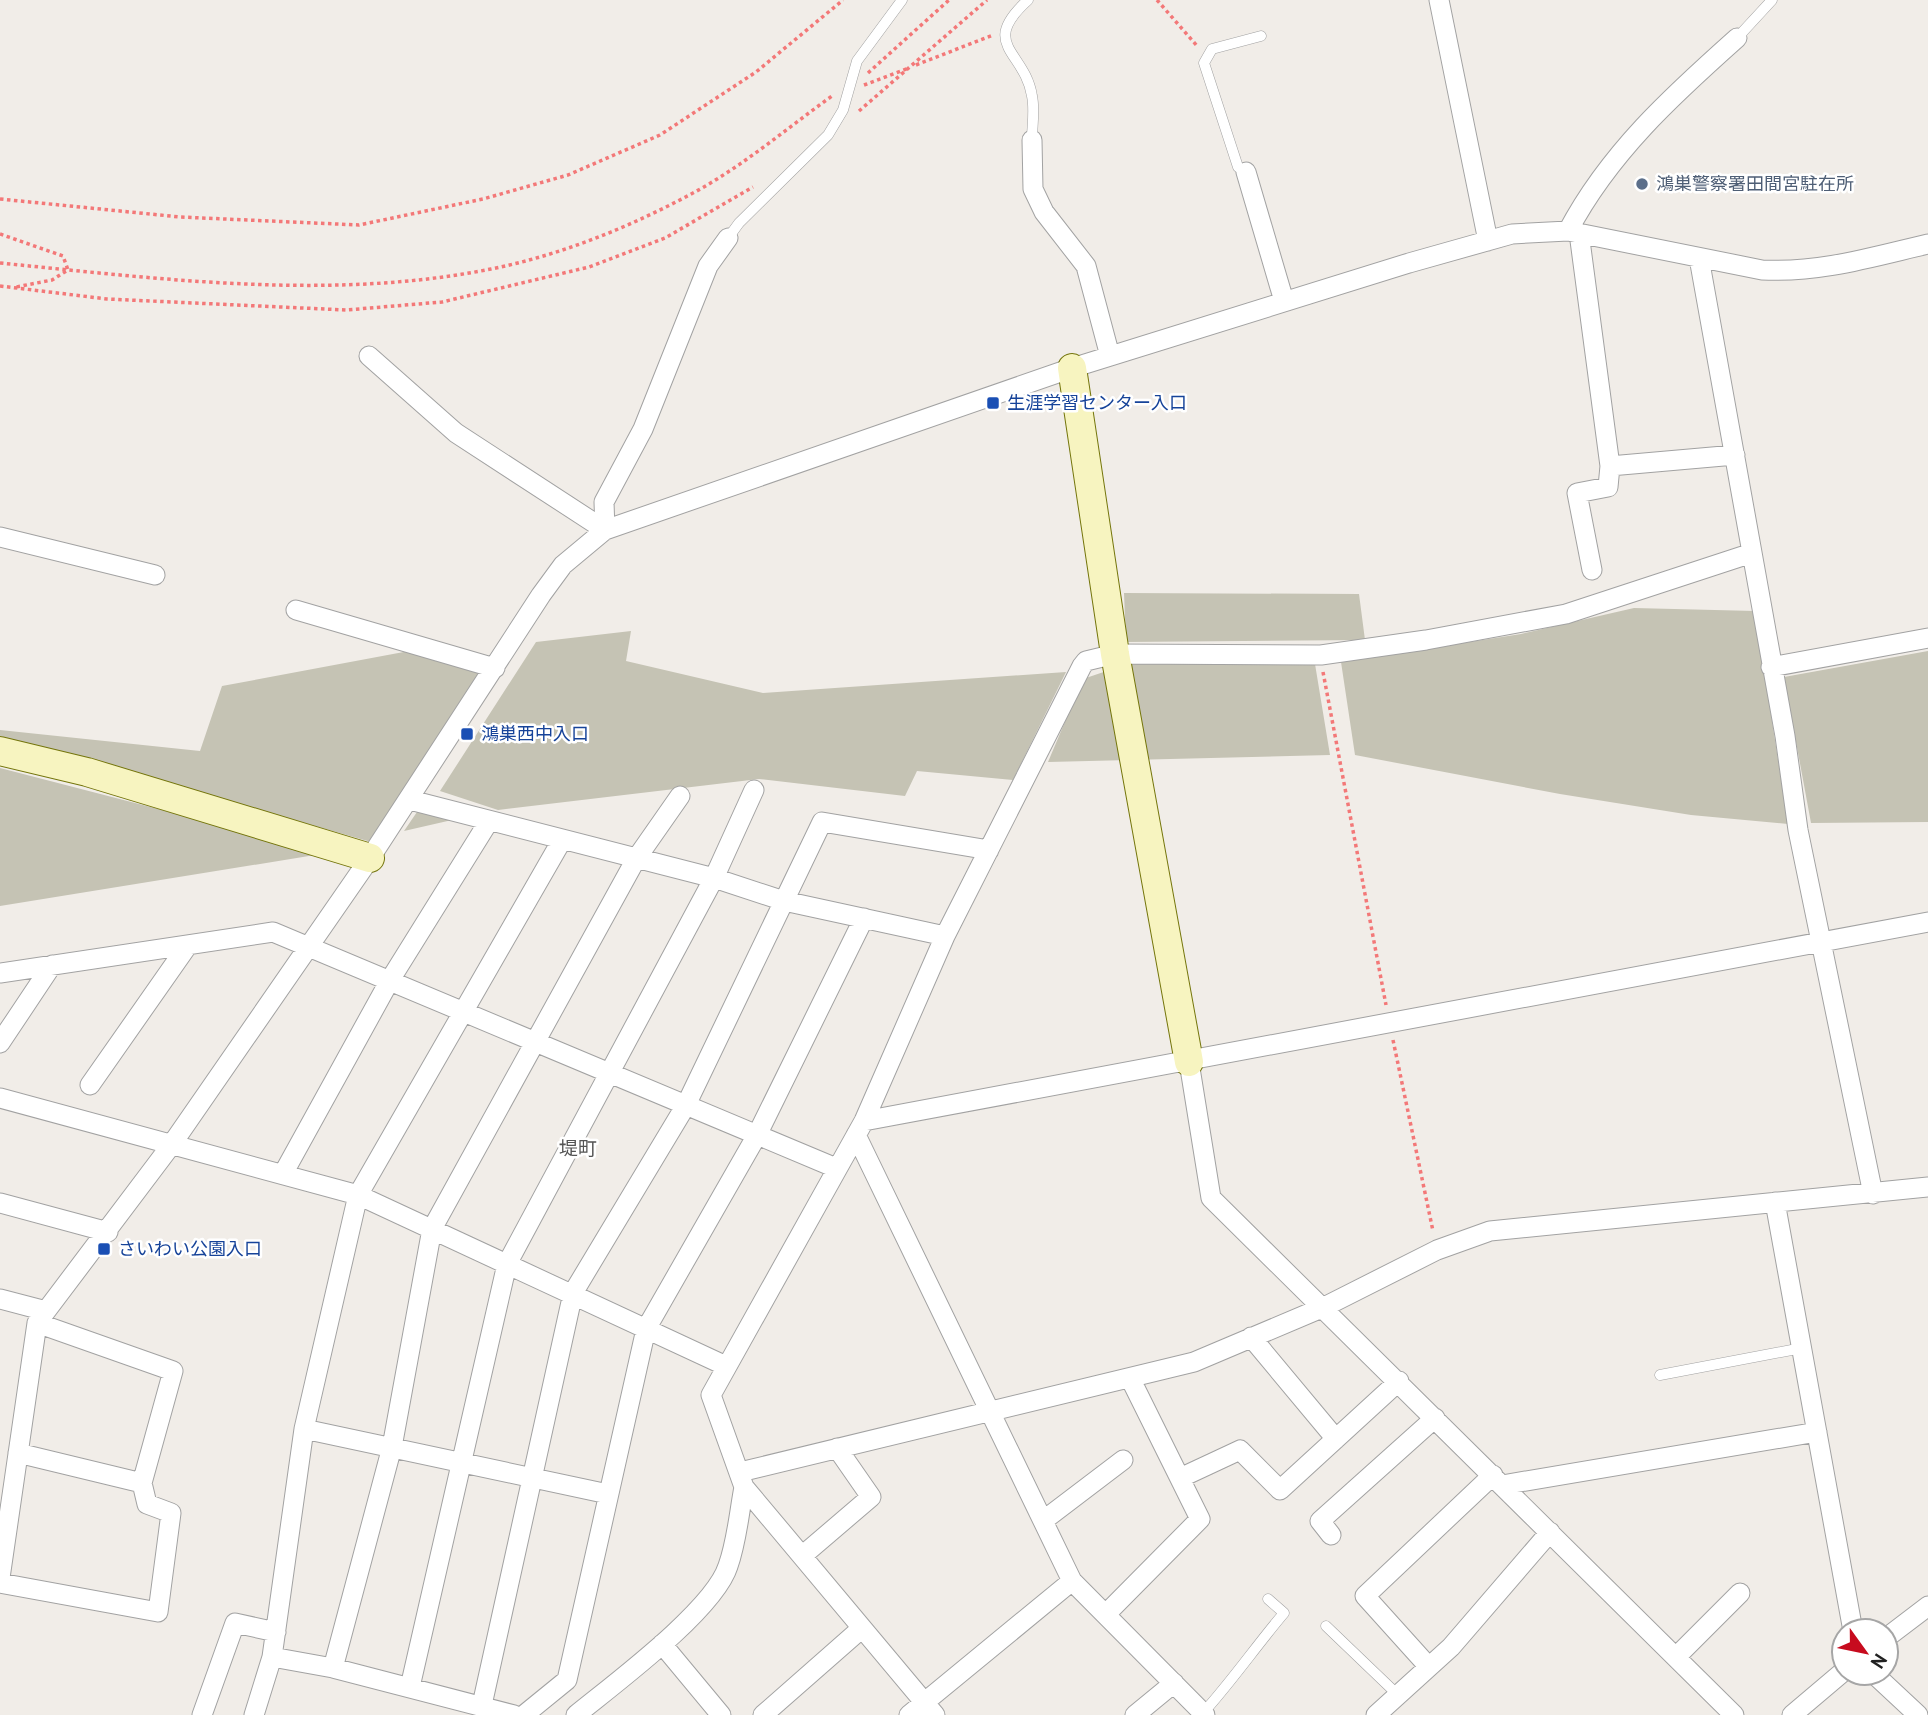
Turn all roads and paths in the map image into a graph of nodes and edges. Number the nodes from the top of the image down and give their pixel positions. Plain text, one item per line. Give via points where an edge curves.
1 (843, 0) edge
2 (902, 0) edge
3 (949, 0) edge
4 (987, 0) edge
5 (1028, 0) edge
6 (1157, 0) edge
7 (1439, 0) edge
8 (1772, 0) edge
9 (1004, 33) junction
10 (1261, 36) dead end
11 (1737, 38) joint
12 (1206, 56) junction
13 (911, 67) junction
14 (851, 87) junction
15 (857, 113) dead end
16 (1032, 141) joint
17 (1246, 172) joint
18 (760, 183) dead end
19 (0, 199) edge
20 (1573, 232) junction
21 (0, 234) edge
22 (728, 238) joint
23 (1489, 241) junction
24 (1928, 244) edge
25 (1699, 258) junction
26 (0, 262) edge
27 (68, 270) junction
28 (0, 288) edge
29 (13, 288) junction
30 (1284, 301) junction
31 (369, 356) dead end
32 (1110, 356) junction
33 (1072, 368) junction
34 (1735, 455) junction
35 (1610, 466) junction
36 (605, 530) junction
37 (0, 537) edge
38 (1752, 553) junction
39 (1592, 570) dead end
40 (155, 575) dead end
41 (296, 610) dead end
42 (1928, 638) edge
43 (1115, 654) junction
44 (1321, 655) junction
45 (1771, 667) junction
46 (495, 668) junction
47 (0, 751) edge
48 (754, 790) dead end
49 (680, 796) dead end
50 (410, 800) junction
51 (489, 821) junction
52 (562, 841) junction
53 (989, 850) junction
54 (370, 858) junction
55 (636, 859) junction
56 (714, 878) junction
57 (784, 901) junction
58 (864, 918) junction
59 (1928, 922) edge
60 (945, 936) junction
61 (1823, 942) junction
62 (188, 945) junction
63 (310, 946) junction
64 (52, 965) junction
65 (0, 973) edge
66 (390, 980) junction
67 (463, 1011) junction
68 (1390, 1023) junction
69 (537, 1042) junction
70 (0, 1043) edge
71 (1189, 1062) junction
72 (611, 1073) junction
73 (90, 1085) dead end
74 (0, 1098) edge
75 (686, 1105) junction
76 (860, 1128) junction
77 (757, 1135) junction
78 (172, 1144) junction
79 (836, 1168) junction
80 (283, 1174) junction
81 (1928, 1187) edge
82 (1873, 1194) junction
83 (358, 1195) junction
84 (1775, 1202) junction
85 (0, 1203) edge
86 (432, 1229) junction
87 (108, 1232) junction
88 (1437, 1250) junction
89 (507, 1264) junction
90 (573, 1293) junction
91 (0, 1299) edge
92 (1324, 1307) junction
93 (41, 1317) junction
94 (646, 1329) junction
95 (1251, 1338) junction
96 (1802, 1348) junction
97 (726, 1366) junction
98 (1660, 1375) dead end
99 (1131, 1380) junction
100 (1399, 1381) junction
101 (990, 1412) junction
102 (1435, 1418) junction
103 (304, 1429) junction
104 (1817, 1432) junction
105 (1336, 1439) junction
106 (392, 1447) junction
107 (837, 1448) junction
108 (18, 1453) junction
109 (1123, 1460) dead end
110 (463, 1463) junction
111 (533, 1478) junction
112 (1180, 1478) junction
113 (7, 1479) edge
114 (742, 1480) junction
115 (1498, 1480) junction
116 (142, 1483) junction
117 (608, 1494) junction
118 (1044, 1520) junction
119 (1550, 1532) junction
120 (1331, 1535) dead end
121 (803, 1556) junction
122 (0, 1580) edge
123 (1072, 1581) junction
124 (1740, 1593) dead end
125 (1268, 1599) dead end
126 (1928, 1606) edge
127 (1106, 1614) junction
128 (1850, 1617) edge
129 (1326, 1626) dead end
130 (1900, 1627) edge
131 (862, 1628) junction
132 (276, 1632) junction
133 (662, 1644) junction
134 (1677, 1656) junction
135 (272, 1657) junction
136 (1429, 1667) junction
137 (334, 1668) junction
138 (1174, 1683) junction
139 (1830, 1683) edge
140 (410, 1687) junction
141 (1888, 1687) edge
142 (482, 1705) junction
143 (1391, 1707) edge
144 (923, 1711) edge
145 (1204, 1714) edge
146 (202, 1715) edge
147 (254, 1715) edge
148 (514, 1715) edge
149 (524, 1715) edge
150 (576, 1715) edge
151 (721, 1715) edge
152 (764, 1715) edge
153 (1135, 1715) edge
154 (1734, 1715) edge
155 (1792, 1715) edge
156 (1918, 1715) edge

1 - 19 path via 755,72 660,135 568,175 483,199 359,225 180,217
2 - 14 lane via 857,61
3 - 14 path
4 - 13 path
5 - 9 lane
6 - 12 path
7 - 23 street
8 - 11 lane
9 - 13 path
9 - 16 lane via 1006,48 1032,95
10 - 12 lane via 1212,49
11 - 20 street via 1665,102 1629,142
12 - 17 lane via 1210,89 1238,167
13 - 14 path
13 - 15 path
14 - 22 lane via 828,135
14 - 27 path via 838,91 734,167 676,202 582,243 491,269 363,284
16 - 32 street via 1033,188 1044,212 1086,266
17 - 30 street
18 - 29 path via 665,238 589,267 442,302 346,310 107,299
20 - 23 street via 1534,231
20 - 25 street
20 - 35 street
21 - 27 path via 63,256
22 - 36 street via 708,266 643,429 604,502
23 - 30 street
24 - 25 street via 1812,270 1762,270
25 - 34 street
26 - 27 path
27 - 29 path via 52,280
28 - 29 path
30 - 32 street
31 - 36 street via 456,433
32 - 33 street
33 - 36 street
33 - 43 street
34 - 35 street
34 - 38 street
35 - 39 street via 1608,487 1577,493
36 - 46 street via 564,565
37 - 40 street
38 - 44 street via 1566,614
38 - 45 street
41 - 46 street
42 - 45 street
43 - 44 street
43 - 53 street via 1082,666
43 - 71 street
44 - 68 path
45 - 61 street via 1798,830
46 - 50 street
47 - 54 street via 87,772
48 - 56 street
49 - 55 street
50 - 51 street
50 - 54 street
51 - 52 street
51 - 66 street
52 - 55 street
52 - 67 street
53 - 57 street via 822,822
53 - 60 street
54 - 63 street
55 - 56 street
55 - 69 street
56 - 57 street
56 - 72 street
57 - 58 street
57 - 75 street
58 - 60 street
58 - 77 street
59 - 61 street
60 - 76 street
61 - 68 street
61 - 82 street
62 - 63 street via 273,932
62 - 64 street
62 - 73 street
63 - 66 street
63 - 78 street
64 - 65 street
64 - 70 street
66 - 67 street
66 - 80 street
67 - 69 street
67 - 83 street
68 - 71 street
68 - 88 path
69 - 72 street
69 - 86 street
71 - 76 street
71 - 92 street via 1211,1198
72 - 75 street
72 - 89 street
74 - 78 street
75 - 77 street
75 - 90 street
76 - 79 street
76 - 101 street
77 - 79 street
77 - 94 street
78 - 80 street
78 - 87 street
79 - 97 street
80 - 83 street
81 - 82 street
82 - 84 street
83 - 86 street
83 - 103 street
84 - 88 street via 1490,1231
84 - 96 street
85 - 87 street
86 - 89 street
86 - 106 street
87 - 93 street
88 - 92 street
89 - 90 street
89 - 110 street
90 - 94 street
90 - 111 street
91 - 93 street
92 - 95 street
92 - 100 street
93 - 108 street
93 - 116 street via 173,1371
94 - 97 street
94 - 117 street
95 - 99 street via 1195,1362
95 - 105 street
96 - 98 lane
96 - 104 street
97 - 114 street via 711,1395
99 - 101 street
99 - 112 street
100 - 102 street
100 - 105 street
101 - 107 street
101 - 118 street
102 - 115 street
102 - 120 street via 1320,1521
103 - 106 street
103 - 132 street
104 - 115 street
104 - 128 street
105 - 112 street via 1280,1490 1240,1450
106 - 110 street
106 - 137 street
107 - 114 street
107 - 121 street via 871,1497
108 - 113 street
108 - 116 street
109 - 118 street
110 - 111 street
110 - 140 street
111 - 117 street
111 - 142 street
112 - 127 street via 1200,1519
113 - 122 street
114 - 121 street
114 - 133 street via 728,1567 716,1589
115 - 119 street
115 - 136 street via 1365,1596
116 - 122 street via 147,1504 171,1513 158,1612
117 - 149 street via 566,1680
118 - 123 street
119 - 134 street
119 - 136 street
121 - 131 street
123 - 127 street
123 - 144 street
124 - 134 street
125 - 145 lane via 1284,1613
126 - 130 street
127 - 138 street
129 - 143 lane
131 - 144 street
131 - 152 street
132 - 135 street
132 - 146 street via 235,1623
133 - 150 street
133 - 151 street
134 - 154 street
135 - 137 street
135 - 147 street
136 - 143 street
137 - 140 street
138 - 145 street
138 - 153 street
139 - 155 street
140 - 142 street
141 - 156 street
142 - 148 street

